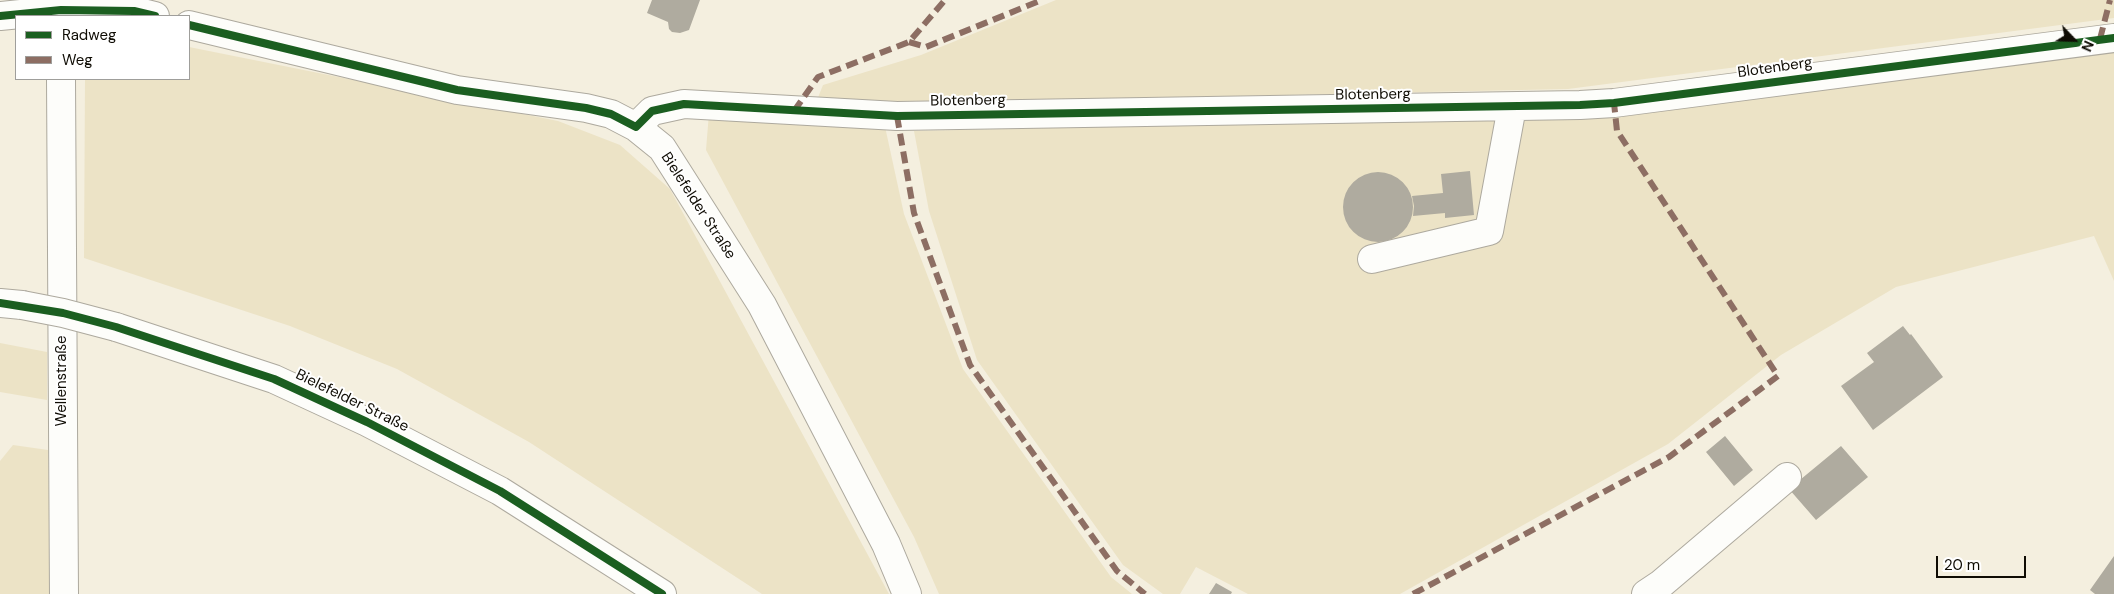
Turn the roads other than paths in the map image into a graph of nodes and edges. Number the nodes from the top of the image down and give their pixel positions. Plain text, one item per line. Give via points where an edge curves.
1 (61, 13) edge
2 (15, 15) edge
3 (20, 15) edge
4 (151, 15) edge
5 (0, 16) edge
6 (190, 24) edge
7 (2114, 38) edge
8 (61, 80) edge
9 (1512, 107) junction
10 (636, 127) junction
11 (1372, 259) dead end
12 (11, 304) edge
13 (1787, 477) dead end
14 (64, 594) edge
15 (662, 594) edge
16 (907, 594) edge
17 (1646, 594) edge

1 - 3 street
1 - 4 street via 134,11
2 - 5 street
6 - 10 street, Bielefelder Straße via 457,90 586,108 611,114
7 - 9 street, Blotenberg via 1614,103
8 - 14 street, Wellenstraße
9 - 10 street, Blotenberg via 897,116 684,104 652,110
9 - 11 street via 1489,231
10 - 16 street, Bielefelder Straße via 662,148 762,305 886,544
12 - 15 street, Bielefelder Straße, bridge via 116,327 274,379 367,422 500,491
13 - 17 street

